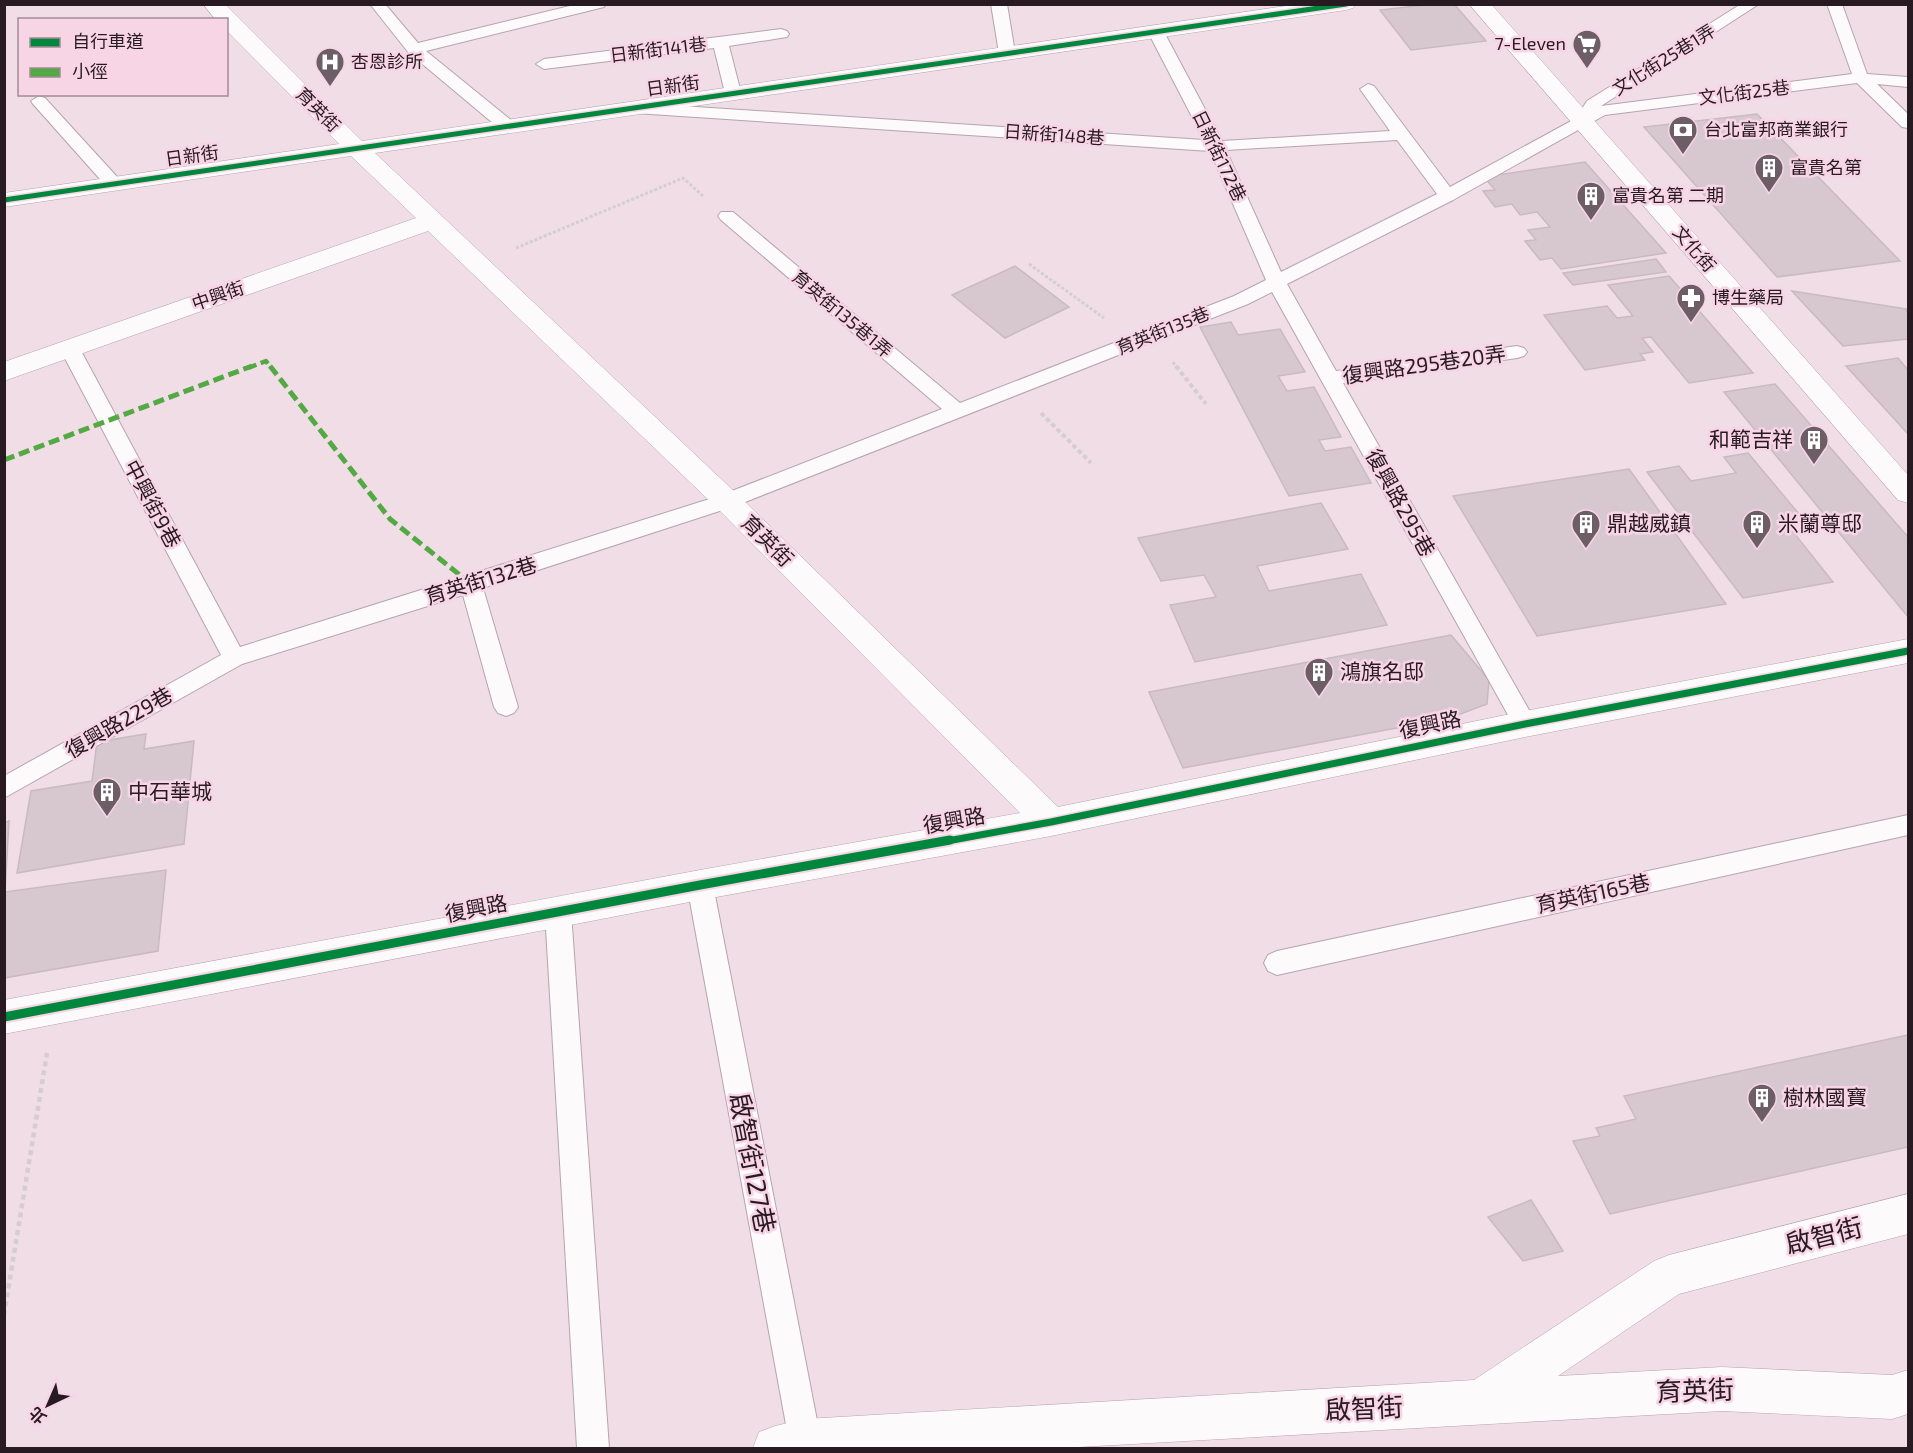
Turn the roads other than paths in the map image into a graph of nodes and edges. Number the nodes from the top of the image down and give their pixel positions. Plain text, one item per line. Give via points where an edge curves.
1 (213, 4) edge
2 (377, 4) edge
3 (599, 4) edge
4 (999, 4) edge
5 (1346, 4) edge
6 (1479, 4) edge
7 (1752, 4) edge
8 (1834, 4) edge
9 (227, 18) edge
10 (228, 19) edge
11 (1156, 32) junction
12 (781, 34) dead end
13 (720, 42) junction
14 (414, 49) junction
15 (1008, 53) junction
16 (544, 64) dead end
17 (1861, 78) junction
18 (1908, 82) edge
19 (1368, 89) dead end
20 (733, 93) junction
21 (39, 101) dead end
22 (629, 107) junction
23 (1582, 122) junction
24 (1908, 123) edge
25 (506, 125) junction
26 (1402, 135) junction
27 (1216, 146) junction
28 (355, 147) junction
29 (113, 183) junction
30 (1447, 196) junction
31 (4, 200) edge
32 (727, 216) road end
33 (432, 220) junction
34 (1276, 282) junction
35 (70, 349) junction
36 (1517, 352) dead end
37 (4, 372) edge
38 (1330, 378) junction
39 (958, 412) junction
40 (1908, 493) edge
41 (727, 501) junction
42 (471, 584) junction
43 (1908, 651) edge
44 (234, 658) junction
45 (506, 707) dead end
46 (1525, 724) junction
47 (4, 788) edge
48 (1051, 822) junction
49 (1908, 825) edge
50 (700, 885) junction
51 (558, 912) junction
52 (1277, 963) dead end
53 (4, 1017) edge
54 (1908, 1214) edge
55 (1908, 1392) edge
56 (1480, 1402) junction
57 (790, 1445) edge
58 (593, 1449) edge

1 - 9 street, 育英街
2 - 14 lane
3 - 14 lane
4 - 15 lane
5 - 11 street, 日新街
6 - 23 street, 文化街
7 - 23 lane, 文化街25巷1弄 via 1593,104
8 - 17 lane
10 - 28 street, 育英街
11 - 15 street, 日新街
11 - 27 lane, 日新街172巷
12 - 13 lane
13 - 16 lane, 日新街141巷
13 - 20 lane, 日新街141巷
14 - 25 lane
15 - 20 street, 日新街
17 - 18 lane, 文化街25巷
17 - 23 lane, 文化街25巷 via 1601,111
17 - 24 lane
19 - 26 lane
20 - 22 street, 日新街
21 - 29 lane
22 - 25 street, 日新街
22 - 27 lane, 日新街148巷
23 - 30 lane, 育英街135巷
23 - 40 street, 文化街
25 - 28 street, 日新街
26 - 27 lane, 日新街148巷
26 - 30 lane
27 - 34 lane, 日新街172巷
28 - 29 street, 日新街
28 - 33 street, 育英街
29 - 31 street, 日新街
30 - 34 lane, 育英街135巷
32 - 39 lane, 育英街135巷1弄
33 - 35 street, 中興街
33 - 41 street, 育英街
34 - 38 lane, 復興路295巷
34 - 39 lane, 育英街135巷 via 1241,300
35 - 37 street, 中興街
35 - 44 lane, 中興街9巷
36 - 38 lane, 復興路295巷20弄
38 - 46 lane, 復興路295巷
39 - 41 lane, 育英街135巷
41 - 42 lane, 育英街132巷
41 - 48 street, 育英街
42 - 44 lane, 育英街132巷
42 - 45 lane
43 - 46 street, 復興路
44 - 47 lane, 復興路229巷
46 - 48 street, 復興路
48 - 50 street, 復興路
49 - 52 lane, 育英街165巷
50 - 51 street, 復興路
50 - 57 lane, 啟智街127巷
51 - 53 street, 復興路
51 - 58 lane
54 - 56 street, 啟智街 via 1669,1276
55 - 56 street, 育英街 via 1892,1397 1722,1389
56 - 57 street, 啟智街

